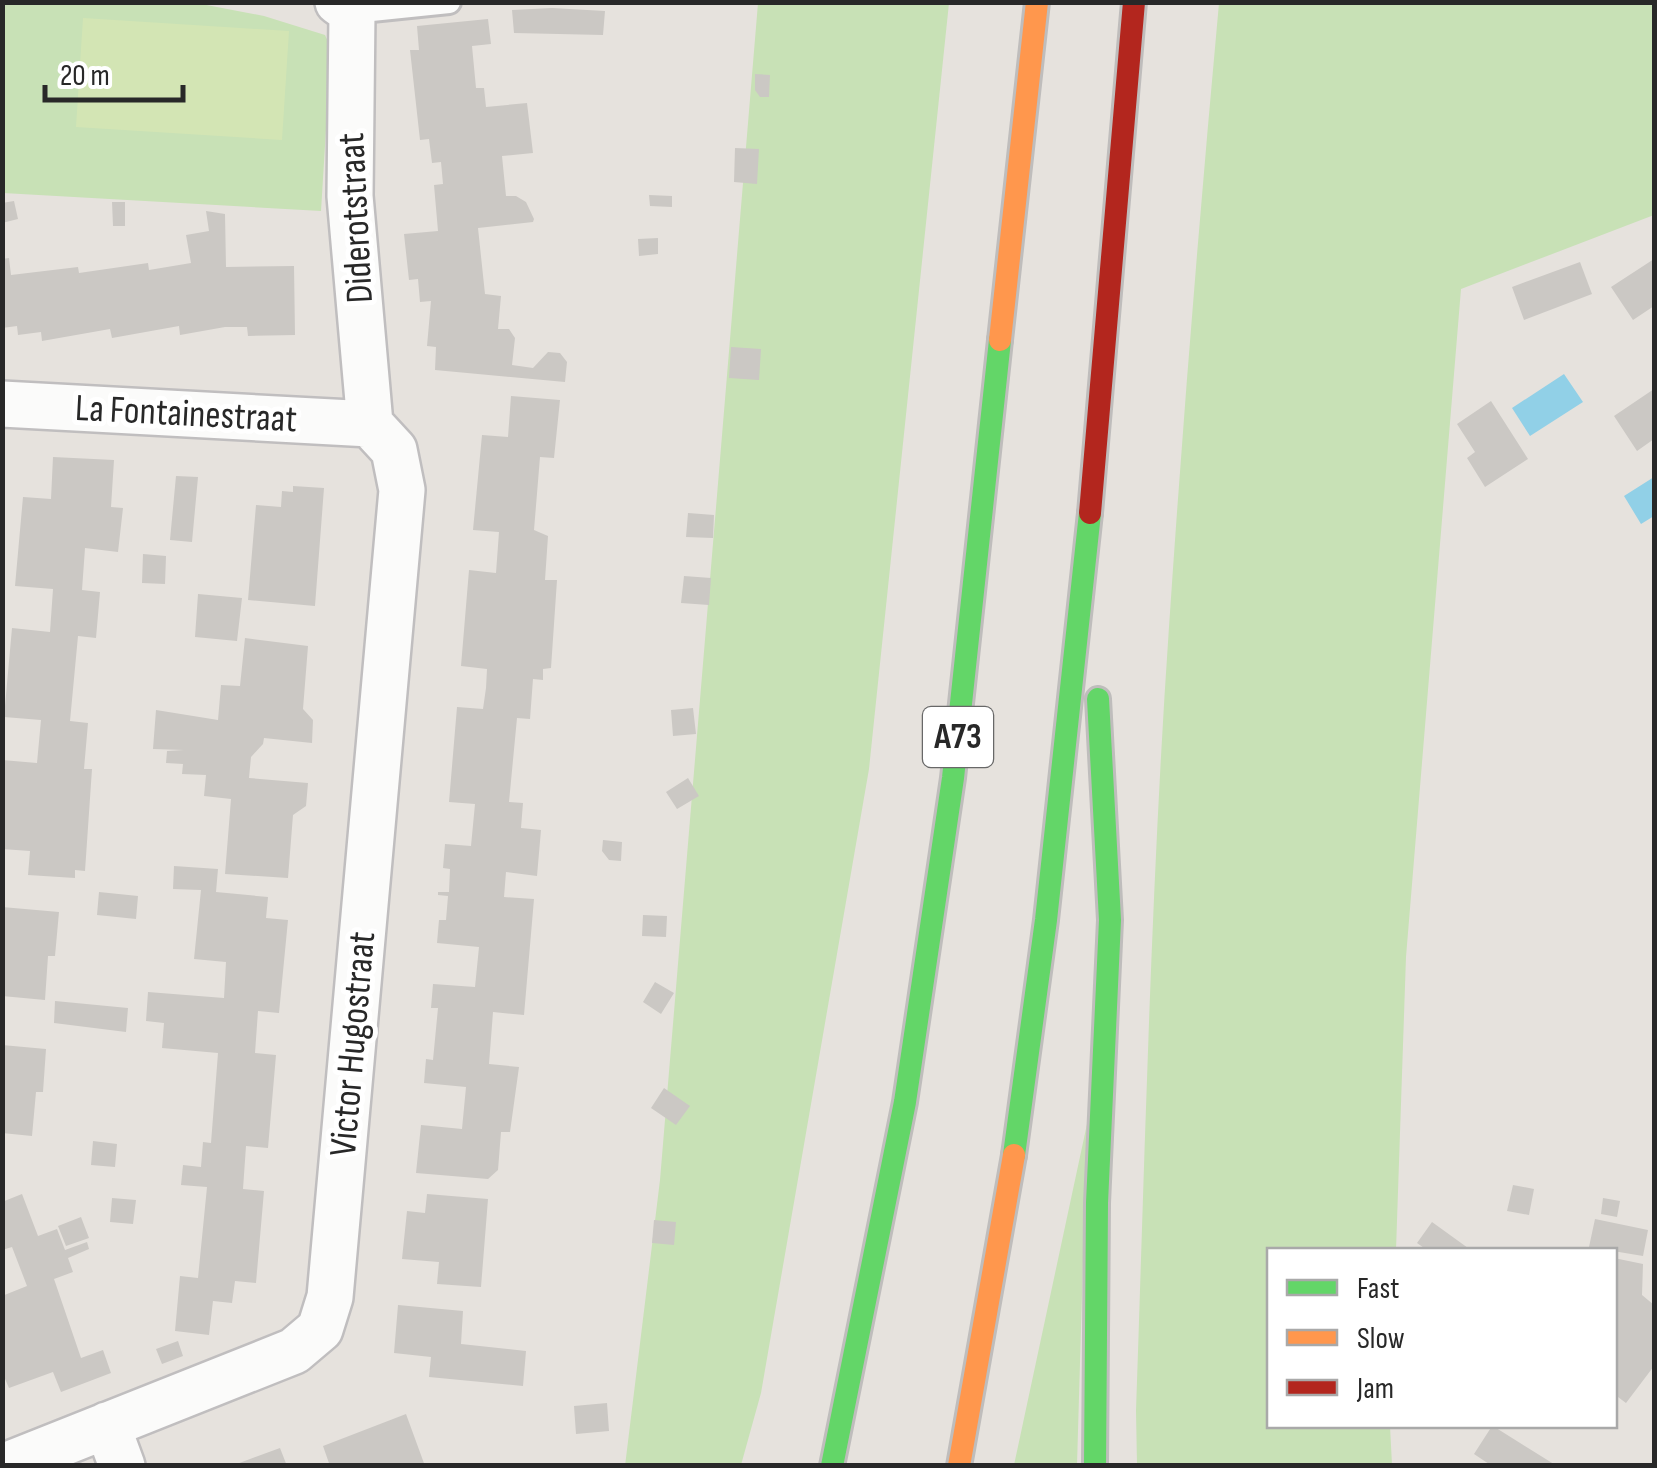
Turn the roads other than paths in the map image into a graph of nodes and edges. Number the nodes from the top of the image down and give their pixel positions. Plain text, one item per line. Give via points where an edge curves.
1 (449, 2) edge
2 (1037, 2) edge
3 (1134, 2) edge
4 (345, 7) edge
5 (2, 404) edge
6 (370, 424) junction
7 (1089, 531) junction
8 (114, 1445) edge
9 (6, 1466) edge
10 (832, 1466) edge
11 (959, 1466) edge
12 (1096, 1466) edge

1 - 4 lane, Diderotstraat
2 - 10 highway, A73 via 953,778 905,1102
3 - 7 highway
4 - 6 street, Diderotstraat via 350,196
5 - 6 street, La Fontainestraat
6 - 8 street, Victor Hugostraat via 394,450 402,490 330,1297 320,1330 294,1352
7 - 11 highway via 1044,956
7 - 12 highway via 1110,920
8 - 9 street, Victor Hugostraat

